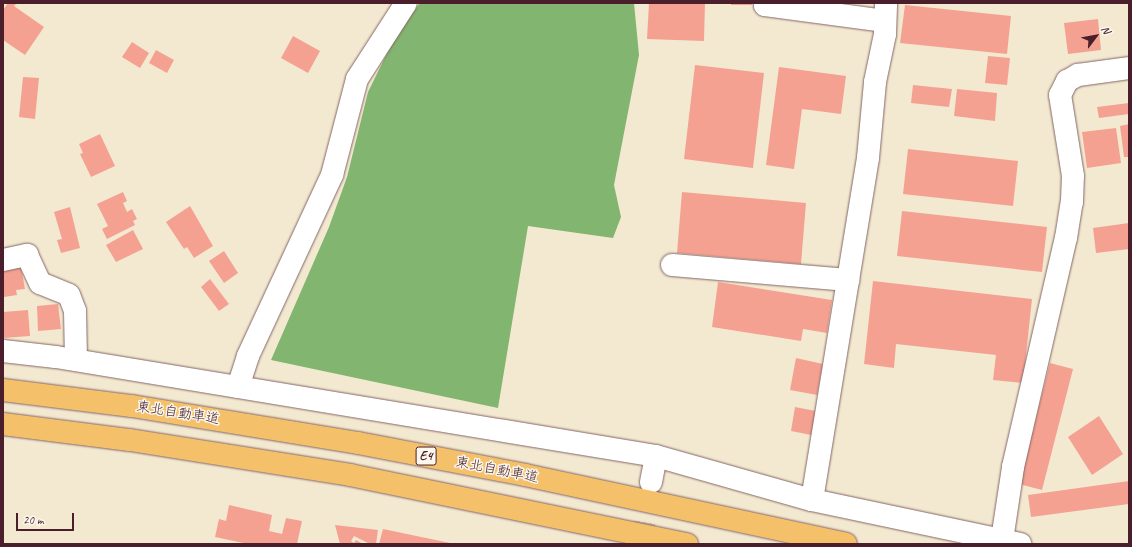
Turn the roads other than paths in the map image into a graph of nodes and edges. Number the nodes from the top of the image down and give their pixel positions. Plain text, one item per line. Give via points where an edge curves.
1 (406, 3) edge
2 (765, 3) edge
3 (886, 12) edge
4 (1129, 68) edge
5 (3, 260) edge
6 (672, 265) dead end
7 (848, 280) junction
8 (3, 351) edge
9 (76, 360) junction
10 (238, 387) junction
11 (3, 390) edge
12 (3, 424) edge
13 (656, 456) junction
14 (651, 482) tunnel mouth
15 (812, 500) junction
16 (1011, 542) edge
17 (687, 544) edge
18 (846, 544) edge

1 - 10 street via 357,79 332,175 248,356
2 - 3 street
3 - 7 street via 875,82 868,158
4 - 16 street via 1078,75 1067,81 1060,95 1073,176 1072,202 1013,467
5 - 9 street via 27,255 40,283 69,295 75,311
6 - 7 street
7 - 15 street
8 - 9 street
9 - 10 street
10 - 13 street
11 - 18 highway, 東北自動車道 / E4 via 132,406 358,443 525,475
12 - 17 highway, E4 via 130,440 343,474
13 - 14 street
13 - 15 street
15 - 16 street

